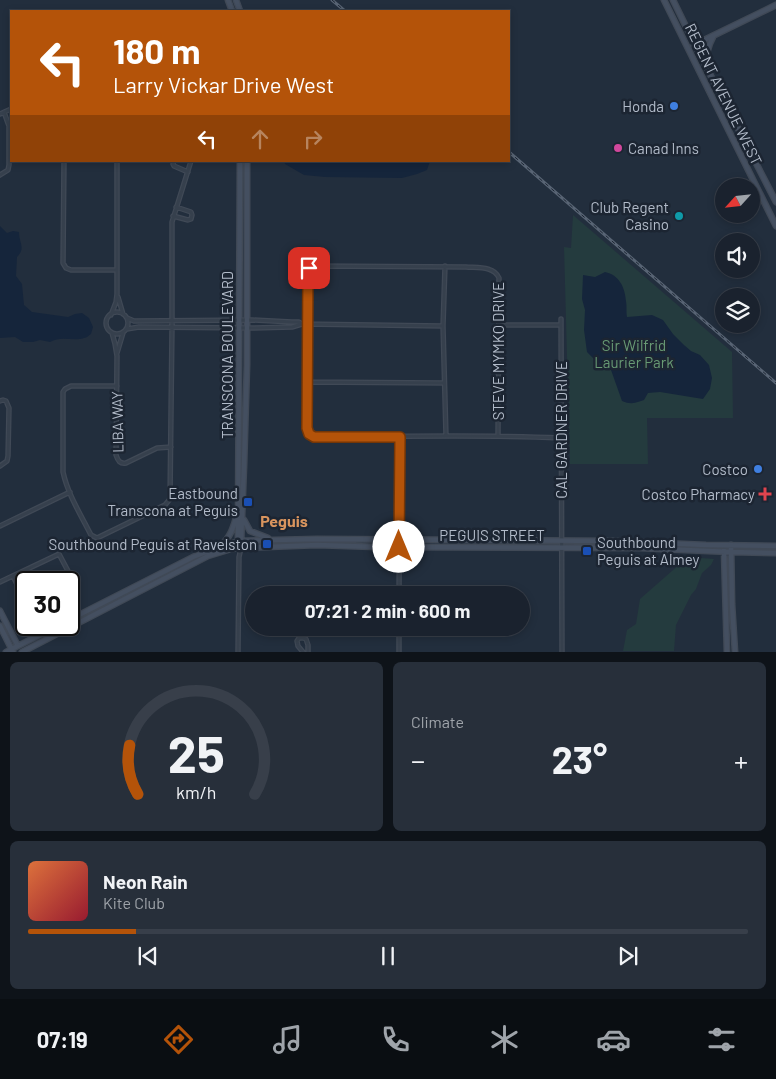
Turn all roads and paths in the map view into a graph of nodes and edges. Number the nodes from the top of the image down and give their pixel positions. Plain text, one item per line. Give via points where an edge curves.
1 (664, 0) edge
2 (673, 0) edge
3 (776, 5) edge
4 (714, 36) junction
5 (695, 45) junction
6 (688, 48) junction
7 (706, 65) junction
8 (10, 109) edge
9 (4, 112) junction
10 (0, 114) edge
11 (64, 162) edge
12 (118, 162) edge
13 (174, 162) edge
14 (189, 162) edge
15 (240, 162) edge
16 (248, 162) edge
17 (188, 172) junction
18 (0, 176) edge
19 (776, 202) edge
20 (176, 207) junction
21 (173, 216) junction
22 (774, 216) edge
23 (776, 226) edge
24 (445, 266) junction
25 (117, 270) junction
26 (117, 294) junction
27 (123, 314) junction
28 (111, 315) junction
29 (127, 318) junction
30 (561, 319) dead end
31 (239, 320) junction
32 (247, 320) junction
33 (172, 321) junction
34 (302, 324) junction
35 (499, 324) junction
36 (307, 325) junction
37 (444, 326) junction
38 (561, 326) junction
39 (172, 327) junction
40 (239, 328) junction
41 (247, 328) junction
42 (127, 329) junction
43 (112, 333) junction
44 (123, 333) junction
45 (117, 356) junction
46 (308, 382) junction
47 (444, 383) junction
48 (117, 386) junction
49 (0, 400) edge
50 (446, 436) junction
51 (498, 436) junction
52 (400, 437) junction
53 (560, 438) junction
54 (171, 447) junction
55 (0, 466) edge
56 (70, 492) junction
57 (238, 512) junction
58 (242, 517) junction
59 (0, 526) edge
60 (399, 539) junction
61 (273, 540) junction
62 (562, 540) junction
63 (240, 541) junction
64 (724, 544) junction
65 (731, 545) junction
66 (776, 546) edge
67 (219, 547) junction
68 (399, 547) junction
69 (239, 548) junction
70 (562, 548) junction
71 (724, 552) junction
72 (731, 552) junction
73 (776, 553) edge
74 (23, 571) edge
75 (68, 571) edge
76 (13, 576) joint
77 (15, 580) edge
78 (0, 582) edge
79 (399, 586) edge
80 (0, 611) edge
81 (80, 614) edge
82 (0, 626) edge
83 (38, 636) edge
84 (399, 636) edge
85 (18, 646) junction
86 (10, 651) edge
87 (21, 652) edge
88 (238, 652) edge
89 (303, 652) edge
90 (308, 652) edge
91 (399, 652) edge
92 (562, 652) edge
93 (727, 652) edge
94 (735, 652) edge

1 - 6 street, REGENT AVENUE WEST
2 - 5 street, REGENT AVENUE WEST
3 - 4 street
4 - 5 street
4 - 7 street via 706,55
5 - 6 street
5 - 7 street, REGENT AVENUE WEST
6 - 22 street, REGENT AVENUE WEST
7 - 19 street, REGENT AVENUE WEST
8 - 9 street
9 - 10 street
9 - 18 street via 9,126 9,165
11 - 25 street via 63,263 71,270
12 - 25 street
13 - 17 street via 174,166
14 - 17 street
15 - 31 street, TRANSCONA BOULEVARD
16 - 32 street, TRANSCONA BOULEVARD
17 - 20 street
20 - 21 street
20 - 21 street via 191,212 191,219
21 - 33 street
22 - 23 street, REGENT AVENUE WEST
24 - 35 street, STEVE MYMKO DRIVE via 497,272
24 - 36 street via 312,266 308,271
24 - 37 street
25 - 26 street
26 - 27 street
26 - 28 street
27 - 28 street
27 - 29 street
28 - 43 street via 106,324
29 - 33 street via 134,321
29 - 42 street
30 - 38 street, CAL GARDNER DRIVE
31 - 32 street
31 - 33 street
31 - 40 street, TRANSCONA BOULEVARD
32 - 34 street
32 - 41 street, TRANSCONA BOULEVARD
33 - 39 street
34 - 36 street
34 - 41 street
35 - 38 street
35 - 51 street, STEVE MYMKO DRIVE
36 - 37 street
36 - 46 street
37 - 47 street
38 - 53 street, CAL GARDNER DRIVE
39 - 40 street
39 - 42 street
39 - 54 street
40 - 41 street
40 - 57 street, TRANSCONA BOULEVARD
41 - 58 street, TRANSCONA BOULEVARD
42 - 44 street
43 - 44 street
43 - 45 street, LIBA WAY
44 - 45 street, LIBA WAY
45 - 48 street, LIBA WAY
46 - 47 street
46 - 52 street via 307,428 314,437
47 - 50 street
48 - 54 street, LIBA WAY via 118,461 126,463 157,448
48 - 56 street via 71,386 64,390 63,472
49 - 55 street via 6,401 8,408 8,456
50 - 51 street
50 - 52 street
51 - 53 street
52 - 60 street
53 - 62 street, CAL GARDNER DRIVE
54 - 56 street via 171,496 168,503 104,535 97,538 92,535
56 - 59 street
57 - 63 street, TRANSCONA BOULEVARD
57 - 67 street via 227,541
58 - 61 street via 250,532
58 - 63 street, TRANSCONA BOULEVARD
60 - 61 street, PEGUIS STREET
60 - 62 street, PEGUIS STREET
60 - 68 street
61 - 63 street, PEGUIS STREET
62 - 64 street, PEGUIS STREET
62 - 70 street, CAL GARDNER DRIVE
63 - 67 street, PEGUIS STREET
63 - 69 street, TRANSCONA BOULEVARD
64 - 65 street, PEGUIS STREET
64 - 71 street
65 - 66 street, PEGUIS STREET
65 - 72 street
67 - 81 street, PEGUIS STREET
68 - 69 street, PEGUIS STREET via 317,545
68 - 70 street, PEGUIS STREET
68 - 79 street
69 - 87 street, PEGUIS STREET via 208,556
69 - 88 street
70 - 71 street, PEGUIS STREET
70 - 92 street, CAL GARDNER DRIVE
71 - 72 street, PEGUIS STREET
71 - 93 street
72 - 73 street, PEGUIS STREET
72 - 94 street
74 - 75 street via 59,554
76 - 77 street
76 - 78 street
80 - 85 street
82 - 86 street
83 - 85 street
84 - 91 street
85 - 86 street
85 - 87 street
89 - 90 street via 298,646 299,638 306,639

